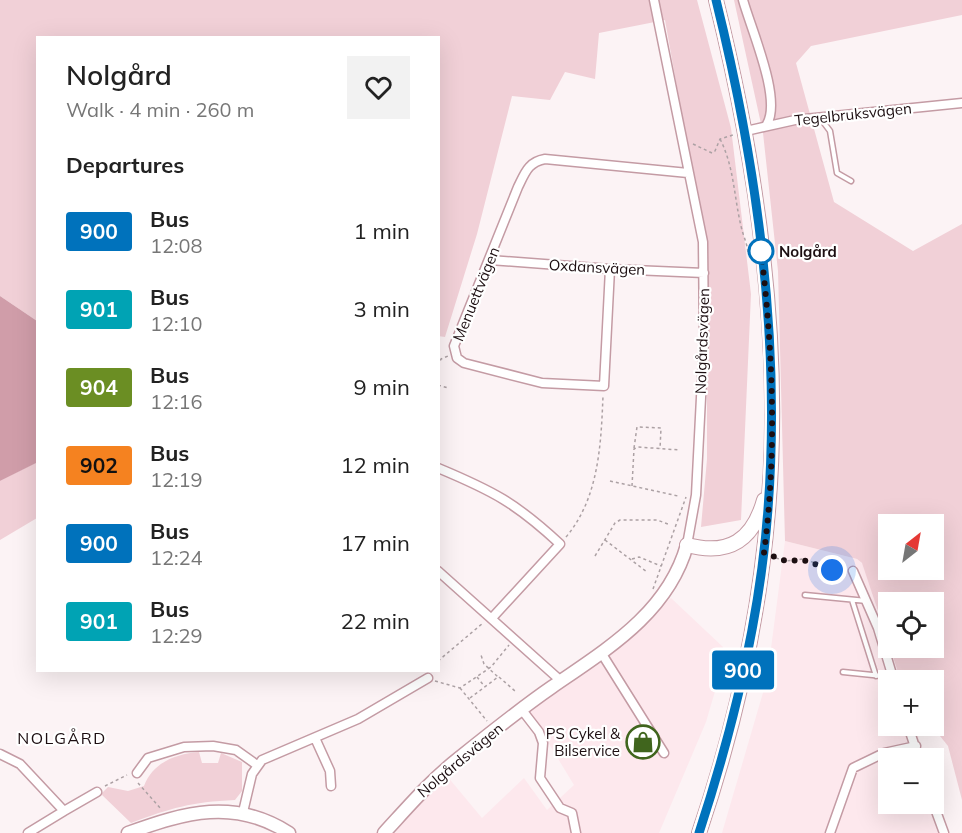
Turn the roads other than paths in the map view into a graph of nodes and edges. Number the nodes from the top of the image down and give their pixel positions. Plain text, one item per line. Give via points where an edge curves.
1 (654, 0) edge
2 (716, 0) edge
3 (743, 0) edge
4 (962, 103) edge
5 (820, 118) junction
6 (767, 124) junction
7 (746, 131) junction
8 (688, 173) junction
9 (851, 181) dead end
10 (490, 260) junction
11 (610, 269) junction
12 (704, 273) junction
13 (440, 469) edge
14 (770, 481) junction
15 (687, 544) junction
16 (853, 571) road end
17 (440, 574) edge
18 (805, 595) dead end
19 (852, 600) junction
20 (868, 602) junction
21 (492, 618) junction
22 (602, 654) junction
23 (891, 670) edge
24 (843, 672) dead end
25 (876, 676) joint
26 (428, 678) road end
27 (561, 681) junction
28 (522, 710) junction
29 (912, 736) edge
30 (315, 738) junction
31 (916, 746) joint
32 (664, 753) dead end
33 (0, 754) edge
34 (257, 765) junction
35 (137, 773) road end
36 (331, 786) dead end
37 (97, 792) road end
38 (64, 811) junction
39 (243, 812) junction
40 (937, 814) edge
41 (28, 833) edge
42 (128, 833) edge
43 (289, 833) edge
44 (384, 833) edge
45 (576, 833) edge
46 (699, 833) edge
47 (831, 833) edge
48 (944, 833) edge

1 - 8 street, Nolgårdsvägen
2 - 7 main road
3 - 6 street via 770,94 772,112
4 - 5 street, Tegelbruksvägen
5 - 6 street, Tegelbruksvägen
5 - 9 lane via 830,131 837,173
6 - 7 street, Tegelbruksvägen
7 - 14 main road via 768,333 772,392
8 - 10 street, Menuettvägen via 535,161 525,172
8 - 12 street, Nolgårdsvägen via 698,212
10 - 11 street, Oxdansvägen
10 - 11 street, Menuettvägen via 454,346 455,354 464,363 524,380 604,386
11 - 12 street, Oxdansvägen
12 - 15 street, Nolgårdsvägen via 696,495
13 - 21 street via 502,497 560,544
14 - 15 main road via 756,524 743,539 707,548
14 - 46 main road via 764,553 738,694
15 - 22 street, Nolgårdsvägen via 676,573 651,610
16 - 20 street
17 - 21 street
18 - 19 lane
19 - 20 lane
19 - 25 lane
20 - 23 street
21 - 27 street
22 - 27 street, Nolgårdsvägen
22 - 32 street
24 - 25 lane
26 - 30 street via 358,719
27 - 28 street, Nolgårdsvägen
28 - 44 street, Nolgårdsvägen via 436,777
28 - 45 street via 543,743 540,778 560,808 572,813
29 - 31 street
30 - 34 street via 285,748
30 - 36 street via 330,771
31 - 47 street via 884,753 853,768
33 - 38 street via 20,764
34 - 35 street via 236,750 184,747 148,758
34 - 39 street
37 - 38 street
38 - 41 street
39 - 42 street via 184,815
39 - 43 street
40 - 48 street

